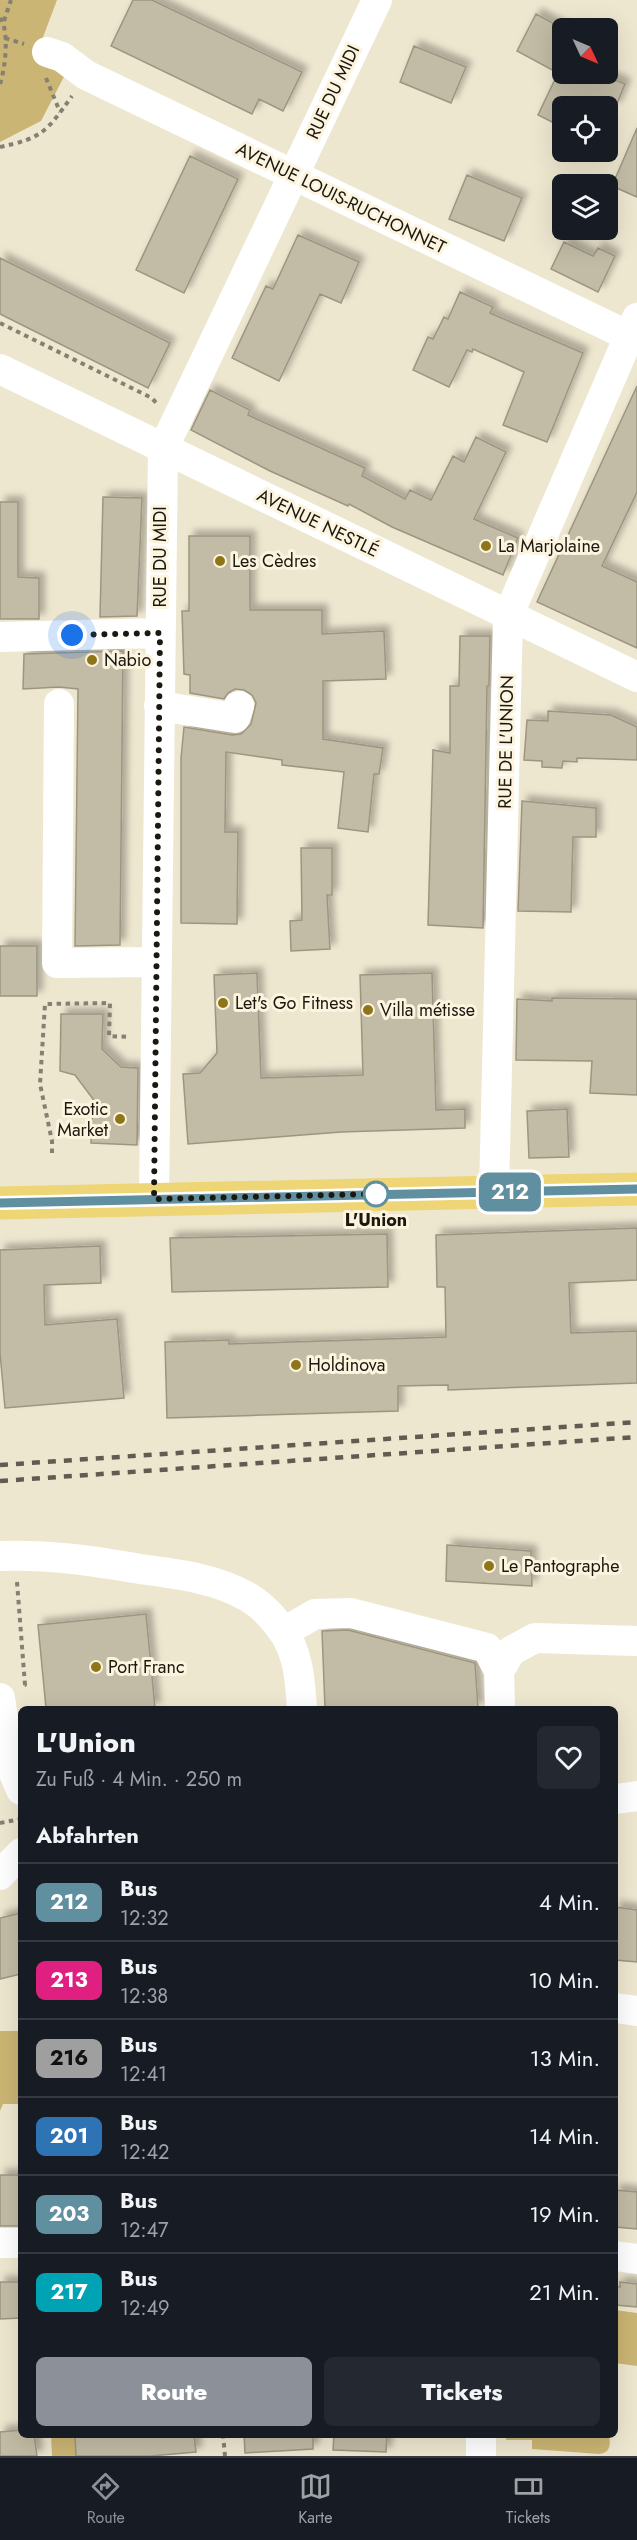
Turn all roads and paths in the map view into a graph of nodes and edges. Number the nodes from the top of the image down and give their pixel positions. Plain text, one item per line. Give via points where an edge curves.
1 (11, 0) edge
2 (377, 0) edge
3 (2, 20) edge
4 (47, 52) dead end
5 (86, 75) junction
6 (0, 84) edge
7 (0, 147) edge
8 (294, 176) junction
9 (0, 323) edge
10 (634, 332) edge
11 (0, 369) edge
12 (159, 406) dead end
13 (163, 448) junction
14 (508, 616) junction
15 (160, 633) junction
16 (3, 637) edge
17 (637, 677) edge
18 (59, 704) dead end
19 (239, 705) dead end
20 (159, 706) junction
21 (157, 962) junction
22 (156, 1039) junction
23 (52, 1153) dead end
24 (637, 1189) edge
25 (494, 1192) junction
26 (154, 1199) junction
27 (0, 1203) edge
28 (0, 1556) edge
29 (17, 1607) dead end
30 (284, 1632) junction
31 (637, 1641) edge
32 (499, 1671) junction
33 (8, 1692) edge
34 (302, 1706) edge
35 (500, 1706) edge
36 (18, 1783) edge
37 (637, 1796) edge
38 (618, 1799) edge
39 (18, 1820) edge
40 (0, 1823) edge
41 (18, 1856) edge
42 (0, 1875) edge
43 (618, 2008) edge
44 (637, 2011) edge
45 (0, 2243) edge
46 (18, 2243) edge
47 (618, 2256) edge
48 (637, 2259) edge
49 (223, 2438) edge
50 (481, 2438) edge
51 (225, 2456) edge
52 (481, 2456) edge

1 - 3 path
2 - 8 street, RUE DU MIDI
3 - 6 path via 5,61
4 - 5 street, AVENUE LOUIS-RUCHONNET via 62,57
5 - 7 path via 49,127 29,141
5 - 8 street, AVENUE LOUIS-RUCHONNET
8 - 10 street, AVENUE LOUIS-RUCHONNET
8 - 13 street, RUE DU MIDI
9 - 12 path via 152,398
10 - 14 street, RUE DE L'UNION
11 - 13 street, AVENUE NESTLÉ
13 - 14 street, AVENUE NESTLÉ
13 - 15 street, RUE DU MIDI
14 - 17 street, AVENUE NESTLÉ
14 - 25 street, RUE DE L'UNION
15 - 16 street
15 - 20 street, RUE DU MIDI
18 - 21 street via 57,963
19 - 20 street via 236,718
20 - 21 street, RUE DU MIDI
21 - 22 street, RUE DU MIDI
22 - 23 path via 110,1036 110,1003 45,1004 40,1084
22 - 26 street, RUE DU MIDI
24 - 25 main road
25 - 26 main road
26 - 27 main road
28 - 30 street via 59,1557 185,1576 245,1596
29 - 33 path via 25,1685
30 - 32 street via 315,1614 351,1613 487,1648
30 - 34 street via 296,1657
31 - 32 street via 535,1638 511,1651
32 - 35 street
33 - 36 street via 10,1764
37 - 38 street
39 - 40 path
41 - 42 street
43 - 44 street
45 - 46 street
47 - 48 street
49 - 51 path
50 - 52 street

